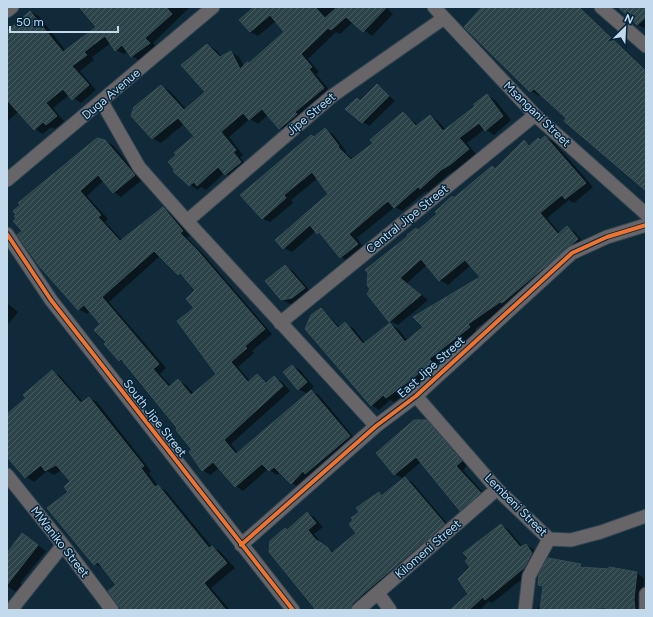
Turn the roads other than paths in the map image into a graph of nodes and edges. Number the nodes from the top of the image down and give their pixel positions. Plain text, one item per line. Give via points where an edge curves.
1 (12, 7) edge
2 (213, 7) edge
3 (434, 7) edge
4 (601, 7) edge
5 (7, 11) edge
6 (444, 18) junction
7 (646, 46) edge
8 (102, 102) junction
9 (535, 115) junction
10 (7, 180) edge
11 (646, 214) edge
12 (187, 222) junction
13 (646, 225) edge
14 (7, 234) edge
15 (280, 323) junction
16 (416, 396) junction
17 (376, 426) junction
18 (7, 475) edge
19 (496, 489) junction
20 (646, 516) edge
21 (549, 539) junction
22 (63, 545) junction
23 (241, 545) junction
24 (378, 593) junction
25 (646, 594) edge
26 (11, 610) edge
27 (112, 610) edge
28 (294, 610) edge
29 (358, 610) edge
30 (390, 610) edge
31 (525, 610) edge
32 (646, 610) edge

1 - 5 street
2 - 8 street, Duga Avenue
3 - 6 street, Msangani Street
4 - 7 street
6 - 9 street, Msangani Street
6 - 12 street, Jipe Street via 332,96
8 - 10 street, Duga Avenue
8 - 12 street via 139,167
9 - 11 street, Msangani Street
9 - 15 street, Central Jipe Street
12 - 15 street
13 - 16 street, East Jipe Street via 607,237 572,253
14 - 23 street, South Jipe Street via 51,300
15 - 17 street
16 - 17 street, East Jipe Street
16 - 19 street, Lembeni Street
17 - 23 street, East Jipe Street
18 - 22 street, MWaniko Street
19 - 21 street, Lembeni Street
19 - 24 street, Kilomeni Street
20 - 21 street, Lembeni Street via 571,540
21 - 31 street via 529,576
22 - 26 street
22 - 27 street, MWaniko Street
23 - 28 street, South Jipe Street
24 - 29 street, Kilomeni Street
24 - 30 street
25 - 32 street

